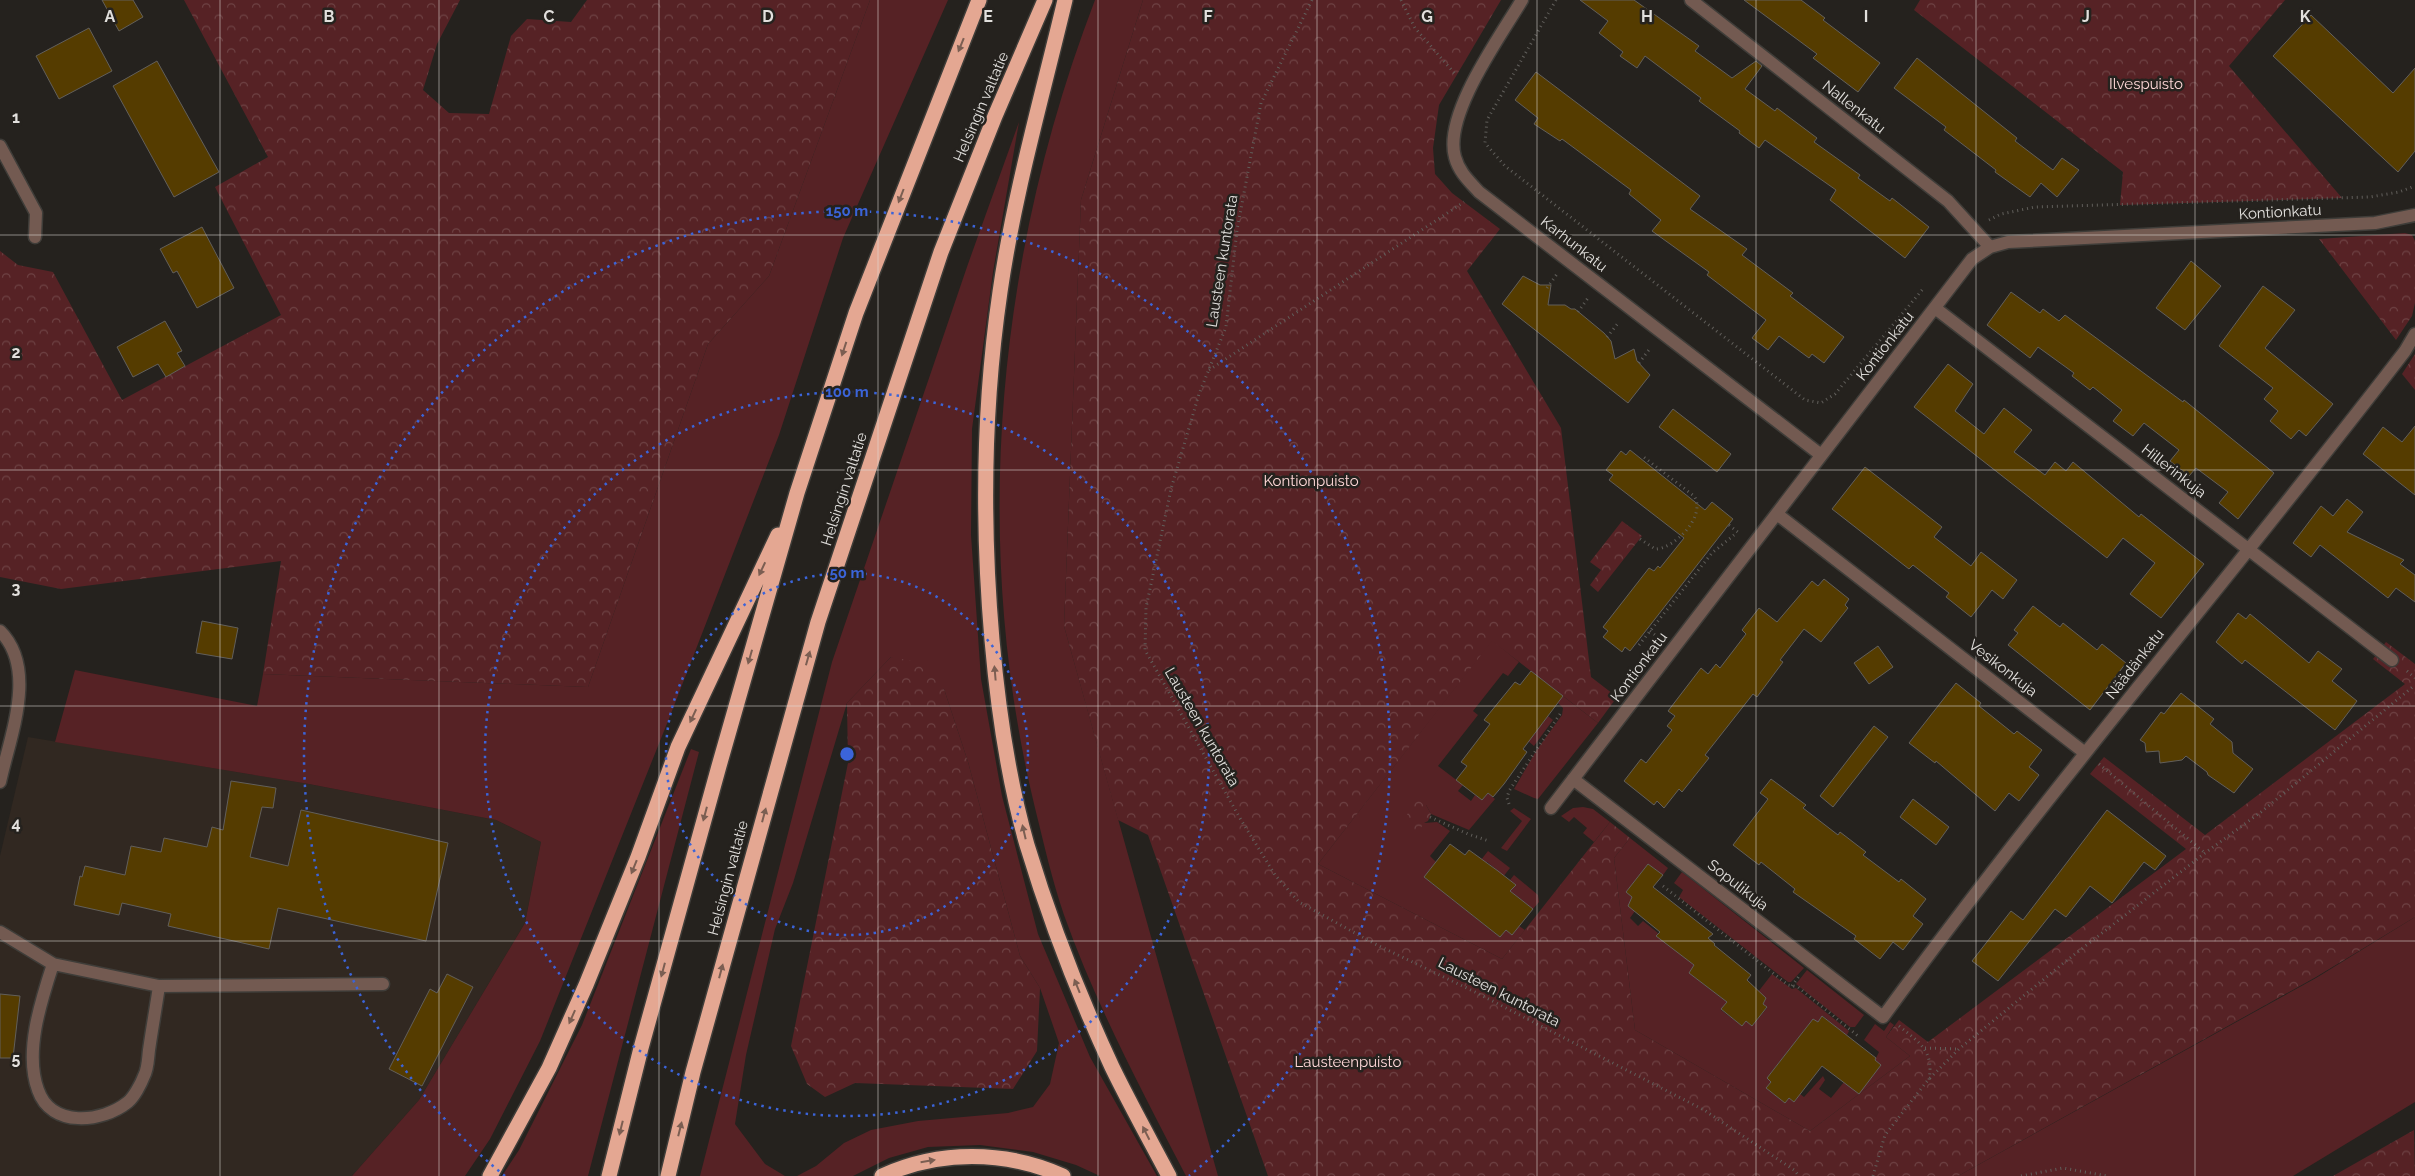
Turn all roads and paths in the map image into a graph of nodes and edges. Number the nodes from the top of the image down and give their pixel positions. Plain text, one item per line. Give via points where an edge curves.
1 (979, 0) edge
2 (1045, 0) edge
3 (1065, 0) edge
4 (1312, 0) edge
5 (1401, 0) edge
6 (1522, 0) edge
7 (1556, 0) edge
8 (1691, 0) edge
9 (1469, 91) junction
10 (0, 146) edge
11 (2415, 186) edge
12 (1479, 192) junction
13 (2415, 215) edge
14 (1974, 228) junction
15 (35, 237) dead end
16 (1990, 247) junction
17 (1924, 288) dead end
18 (1935, 308) junction
19 (2415, 334) edge
20 (1209, 370) junction
21 (1821, 454) junction
22 (1641, 455) dead end
23 (797, 493) junction
24 (1777, 514) junction
25 (1738, 532) dead end
26 (1640, 538) dead end
27 (2248, 548) junction
28 (0, 631) edge
29 (1639, 645) dead end
30 (2392, 660) dead end
31 (2415, 685) edge
32 (1562, 712) dead end
33 (2085, 752) junction
34 (1573, 779) junction
35 (0, 782) edge
36 (1510, 804) dead end
37 (1550, 808) dead end
38 (1430, 817) dead end
39 (1489, 841) dead end
40 (2205, 853) junction
41 (1662, 886) dead end
42 (0, 932) edge
43 (52, 964) junction
44 (383, 984) dead end
45 (159, 986) junction
46 (1884, 1016) junction
47 (1858, 1036) dead end
48 (1925, 1048) junction
49 (1959, 1049) junction
50 (1928, 1080) junction
51 (490, 1176) edge
52 (609, 1176) edge
53 (668, 1176) edge
54 (882, 1176) edge
55 (1063, 1176) edge
56 (1169, 1176) edge
57 (1799, 1176) edge
58 (1873, 1176) edge
59 (2021, 1176) edge
60 (2107, 1176) edge

1 -> 23 highway via 856,313
53 -> 2 highway, Helsingin valtatie via 818,622 941,252
56 -> 3 highway via 1113,1068 1050,915 1027,842 1008,760 996,687 984,505 988,406 1000,293 1014,212
4 - 20 path, Lausteen kuntorata via 1261,103 1238,230 1226,326
5 - 9 path via 1415,28
6 - 9 street, Karhunkatu
7 - 17 path via 1487,120 1485,143 1512,172 1805,400 1821,403 1835,394
8 - 14 street, Nallenkatu via 1948,201
9 - 12 street, Karhunkatu via 1458,113 1454,134 1455,157 1464,176
10 - 15 street via 36,213
11 - 14 path via 2370,197 2035,207 2002,214
12 - 20 path
12 - 21 street, Karhunkatu
13 - 16 street, Kontionkatu via 2375,223 2018,241
14 - 16 street, Nallenkatu
16 - 18 street, Kontionkatu via 1972,258
18 - 21 street, Kontionkatu
18 - 27 street, Hillerinkuja
19 - 27 street, Näädänkatu via 2307,478
20 - 57 path, Lausteen kuntorata via 1171,489 1146,608 1145,650 1275,875 1299,902 1375,944 1704,1110
21 - 24 street, Kontionkatu
22 - 26 path via 1694,496 1698,504 1695,516 1684,532 1664,548 1655,549
23 -> 51 highway via 678,747 586,985 548,1068
23 -> 52 highway via 641,1048
24 - 33 street, Vesikonkuja
24 - 34 street, Kontionkatu
25 - 29 path via 1712,553
27 - 30 street, Hillerinkuja
27 - 33 street, Näädänkatu
28 - 35 street via 13,647 19,682
31 - 40 path via 2261,812
32 - 36 path via 1509,791 1507,798
33 - 40 path
33 - 46 street, Näädänkatu
34 - 37 street, Kontionkatu
34 - 46 street, Sopulikuja
38 - 39 path
40 - 49 path
41 - 47 path
42 - 43 street
43 - 45 street
43 - 45 street via 37,1012 33,1068 38,1092 50,1110 66,1118 110,1113 129,1101 146,1074
44 - 45 street
46 - 48 path
48 - 49 path
48 - 50 path via 1930,1064
49 - 50 path
50 - 58 path via 1885,1135
54 -> 55 highway via 924,1161 977,1156 1027,1162
59 - 60 path via 2063,1168

